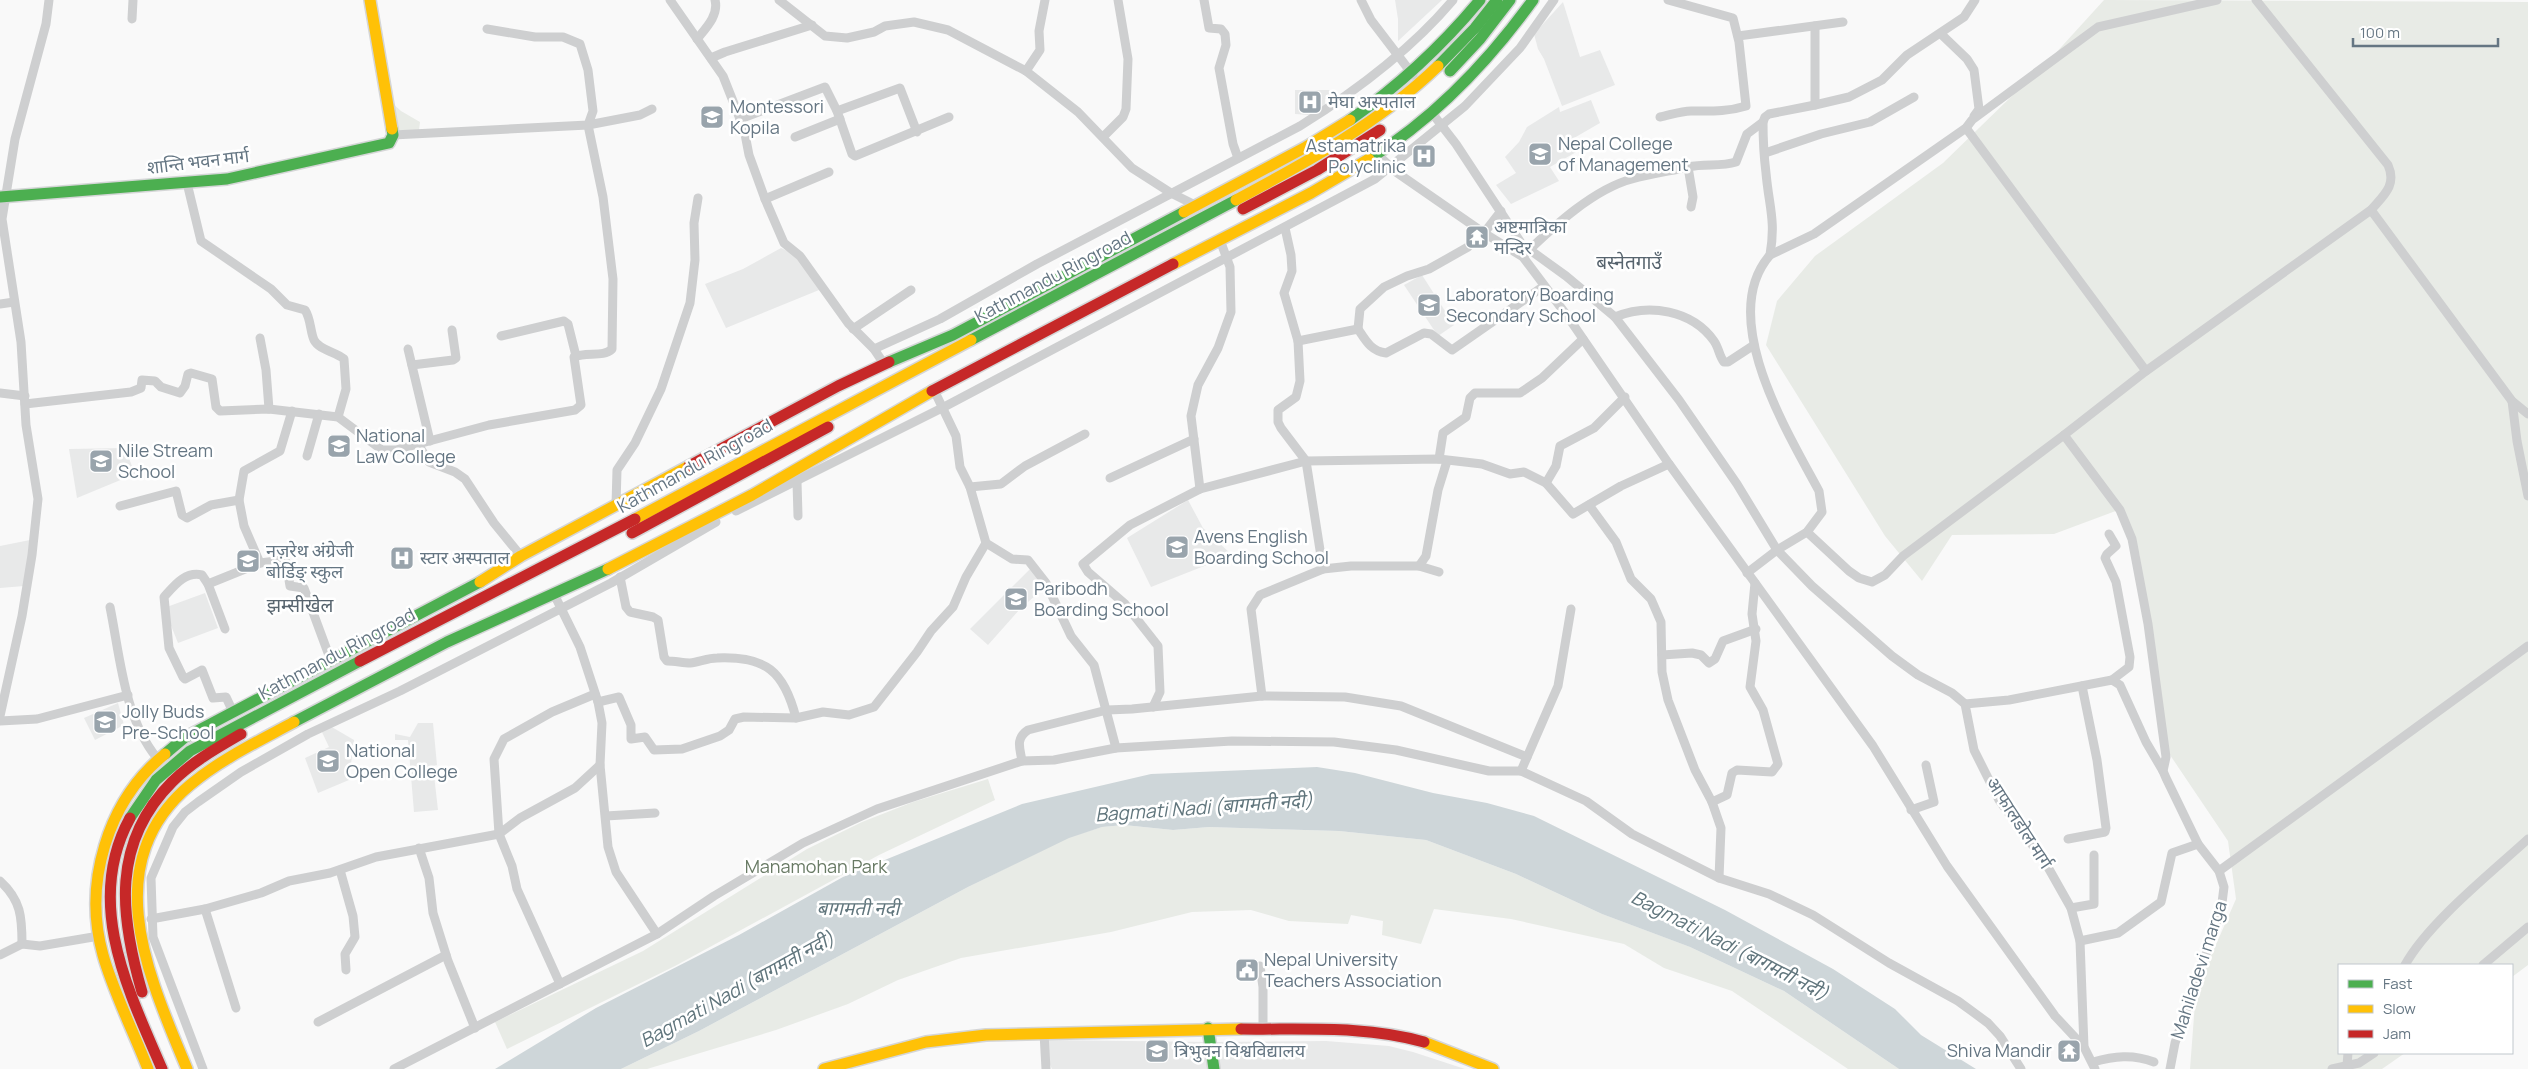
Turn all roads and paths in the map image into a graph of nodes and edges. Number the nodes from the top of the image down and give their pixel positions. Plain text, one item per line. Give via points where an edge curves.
1 (50, 0) edge
2 (133, 0) edge
3 (370, 0) edge
4 (670, 0) edge
5 (715, 0) edge
6 (1045, 0) edge
7 (1118, 0) edge
8 (1204, 0) edge
9 (1361, 0) edge
10 (1453, 0) edge
11 (1480, 0) edge
12 (1497, 0) edge
13 (1510, 0) edge
14 (1533, 0) edge
15 (1554, 0) edge
16 (1668, 0) edge
17 (1975, 0) edge
18 (2217, 0) edge
19 (2256, 0) edge
20 (783, 1) edge
21 (132, 19) dead end
22 (1842, 22) dead end
23 (812, 25) junction
24 (1815, 26) junction
25 (487, 29) dead end
26 (1941, 34) junction
27 (1738, 36) junction
28 (698, 38) junction
29 (1397, 56) junction
30 (711, 58) junction
31 (1026, 71) junction
32 (1413, 75) junction
33 (1440, 80) dead end
34 (1427, 92) dead end
35 (1914, 97) dead end
36 (1414, 103) dead end
37 (1815, 105) junction
38 (652, 109) dead end
39 (1432, 113) junction
40 (839, 115) junction
41 (948, 117) dead end
42 (1660, 117) dead end
43 (740, 119) junction
44 (1972, 120) junction
45 (1763, 122) junction
46 (588, 125) junction
47 (1386, 125) dead end
48 (1443, 125) junction
49 (1966, 128) junction
50 (916, 132) junction
51 (393, 135) junction
52 (795, 137) dead end
53 (1103, 137) junction
54 (1376, 153) junction
55 (1765, 153) junction
56 (1238, 158) junction
57 (1391, 167) junction
58 (1688, 167) junction
59 (828, 172) dead end
60 (187, 183) junction
61 (1171, 193) junction
62 (3, 196) edge
63 (698, 198) dead end
64 (765, 199) junction
65 (1197, 206) junction
66 (1691, 206) dead end
67 (2371, 210) junction
68 (1501, 211) junction
69 (1285, 228) junction
70 (1484, 233) junction
71 (1220, 240) junction
72 (1468, 248) dead end
73 (1526, 253) junction
74 (1770, 255) junction
75 (1227, 259) junction
76 (1544, 286) junction
77 (911, 290) dead end
78 (14, 302) junction
79 (0, 304) edge
80 (1615, 317) junction
81 (853, 329) junction
82 (1358, 329) junction
83 (452, 330) dead end
84 (501, 336) dead end
85 (260, 338) dead end
86 (1583, 339) junction
87 (1298, 341) junction
88 (1754, 345) junction
89 (408, 349) dead end
90 (874, 349) junction
91 (576, 356) junction
92 (884, 364) junction
93 (412, 365) junction
94 (2146, 371) junction
95 (934, 390) junction
96 (0, 393) edge
97 (1625, 397) junction
98 (25, 400) junction
99 (2512, 401) junction
100 (944, 407) junction
101 (269, 409) junction
102 (292, 411) junction
103 (319, 414) junction
104 (2528, 414) edge
105 (338, 416) junction
106 (1085, 434) dead end
107 (2064, 436) junction
108 (1194, 439) junction
109 (430, 441) junction
110 (418, 444) junction
111 (307, 456) dead end
112 (1443, 460) junction
113 (1306, 461) junction
114 (1669, 464) junction
115 (1110, 478) dead end
116 (797, 482) junction
117 (1546, 483) junction
118 (970, 487) junction
119 (1200, 489) junction
120 (2528, 496) edge
121 (239, 500) junction
122 (616, 505) junction
123 (1589, 505) junction
124 (120, 506) dead end
125 (798, 516) dead end
126 (1807, 532) junction
127 (2109, 534) dead end
128 (986, 543) junction
129 (1777, 550) junction
130 (521, 556) junction
131 (260, 563) junction
132 (1420, 566) junction
133 (1323, 569) junction
134 (1439, 572) dead end
135 (1747, 573) junction
136 (620, 577) junction
137 (1755, 583) junction
138 (208, 584) junction
139 (554, 594) junction
140 (110, 607) dead end
141 (561, 609) junction
142 (1571, 609) dead end
143 (226, 629) dead end
144 (1756, 629) junction
145 (378, 635) junction
146 (418, 643) junction
147 (2528, 646) edge
148 (384, 648) junction
149 (423, 654) junction
150 (1662, 655) junction
151 (331, 661) junction
152 (2112, 680) junction
153 (2082, 686) junction
154 (128, 694) junction
155 (1262, 696) junction
156 (596, 698) junction
157 (1965, 704) junction
158 (1153, 707) junction
159 (1107, 710) junction
160 (233, 712) junction
161 (0, 716) edge
162 (796, 718) junction
163 (0, 721) edge
164 (1116, 748) junction
165 (233, 756) junction
166 (157, 758) junction
167 (1527, 758) junction
168 (1022, 761) junction
169 (600, 765) junction
170 (1926, 765) dead end
171 (1521, 771) junction
172 (241, 772) junction
173 (2163, 772) junction
174 (1712, 802) junction
175 (1911, 810) junction
176 (655, 813) dead end
177 (606, 816) junction
178 (500, 834) junction
179 (2068, 839) dead end
180 (2528, 839) edge
181 (2198, 844) junction
182 (419, 848) junction
183 (2094, 855) dead end
184 (340, 870) junction
185 (2219, 871) junction
186 (1718, 878) junction
187 (0, 881) edge
188 (2071, 908) junction
189 (204, 910) junction
190 (151, 919) junction
191 (2528, 927) edge
192 (656, 934) junction
193 (99, 936) junction
194 (2080, 941) junction
195 (22, 944) junction
196 (0, 955) edge
197 (446, 955) junction
198 (2406, 964) edge
199 (2484, 964) edge
200 (1260, 966) dead end
201 (346, 970) dead end
202 (560, 984) junction
203 (236, 1008) dead end
204 (318, 1022) dead end
205 (475, 1028) junction
206 (1208, 1028) junction
207 (1263, 1029) junction
208 (1044, 1032) junction
209 (2084, 1047) junction
210 (2348, 1054) edge
211 (2372, 1054) edge
212 (2154, 1062) dead end
213 (857, 1064) edge
214 (2094, 1066) edge
215 (2346, 1066) junction
216 (148, 1069) edge
217 (162, 1069) edge
218 (174, 1069) edge
219 (187, 1069) edge
220 (203, 1069) edge
221 (394, 1069) edge
222 (824, 1069) edge
223 (1046, 1069) edge
224 (1214, 1069) edge
225 (1493, 1069) edge
226 (2021, 1069) edge
227 (2170, 1069) edge
228 (2332, 1069) edge

1 - 62 street
2 - 21 street
3 - 51 main road
4 - 28 street
5 - 28 street via 714,16
6 - 31 street via 1039,31 1040,50
7 - 53 street via 1128,58 1126,109 1123,117
8 - 56 street via 1209,28 1221,29 1225,34 1226,45 1219,68
9 - 29 street
10 - 29 street
11 - 32 main road
12 - 148 main road, Kathmandu Ringroad via 1448,58 1414,90 1368,125 1299,166 611,532
13 - 33 main road via 1480,39
14 - 39 main road via 1497,48
15 - 48 street via 1520,48
16 - 27 street via 1733,18
17 - 26 street via 1964,17
18 - 44 street via 2098,27
19 - 67 street via 2388,165 2392,175 2389,189
20 - 23 street
22 - 24 street
23 - 30 street
23 - 31 street via 825,36 848,38 885,26 914,22 948,30
24 - 27 street
24 - 37 street
25 - 46 street via 535,37 563,37 580,44 588,70 592,111
26 - 37 street via 1917,48 1882,80 1860,92
26 - 44 street via 1974,70 1979,109
27 - 42 street via 1746,106 1735,110 1690,111
28 - 30 street
29 - 32 street
29 - 56 street via 1340,101
30 - 43 street via 724,76
31 - 53 street via 1078,112
32 - 65 main road via 1340,128
34 - 36 main road
35 - 55 street via 1870,122
37 - 45 street via 1769,114
38 - 46 street via 640,115
39 - 48 street
39 - 54 main road
40 - 43 street via 826,87
40 - 50 street via 855,156
40 - 50 street via 900,88
40 - 52 street
41 - 50 street
43 - 64 street
44 - 49 street
45 - 55 street
45 - 58 street via 1747,134 1736,162 1723,166 1705,164
46 - 51 street
46 - 91 street via 603,198 612,270 612,349 608,353
47 - 146 main road, Kathmandu Ringroad via 1292,184 616,542
48 - 57 street
48 - 68 street
49 - 74 street via 1814,234
49 - 94 street
51 - 60 main road, शान्ति भवन मार्ग via 389,142 247,176
53 - 61 street via 1132,168
54 - 57 street
54 - 71 main road via 1297,200
55 - 74 street via 1765,172 1774,216
56 - 61 street
57 - 69 street
57 - 70 street
58 - 66 street via 1693,197
58 - 73 street via 1631,179 1607,190 1569,214
59 - 64 street
60 - 62 main road, शान्ति भवन मार्ग
60 - 105 street via 201,241 271,289 287,305 305,310 314,340 344,359 346,389
61 - 65 street
61 - 90 street via 940,319
62 - 78 street via 2,219
63 - 122 street via 690,303 661,389 635,443 617,470
64 - 81 street via 784,243 800,256
65 - 92 main road via 953,335
67 - 94 street
67 - 99 street
68 - 70 street
68 - 73 street
69 - 75 street
69 - 87 street via 1292,271 1284,293
70 - 73 street
71 - 75 street
71 - 95 main road
72 - 82 street via 1429,269 1384,287 1360,309
73 - 76 street
73 - 80 street
74 - 88 street via 1753,282
75 - 100 street
75 - 108 street via 1232,312 1218,348 1198,385 1191,416
76 - 82 street via 1452,350 1431,334 1424,333 1386,354 1373,350
76 - 86 street
77 - 81 street
78 - 79 street
78 - 98 street
80 - 88 street via 1664,310 1679,314 1714,340 1724,362
80 - 129 street via 1679,400 1737,484
81 - 90 street
82 - 87 street
83 - 93 street via 456,358
84 - 91 street via 564,321 568,324
85 - 101 street
86 - 97 street
86 - 112 street via 1542,378 1520,393 1475,392 1470,398 1466,418 1443,433
87 - 113 street via 1300,381 1296,397 1278,410 1278,422
88 - 126 street via 1766,389 1819,492 1822,512
89 - 93 street
90 - 92 street
91 - 109 street via 582,405 575,410
92 - 122 main road
93 - 109 street
94 - 107 street
95 - 100 street
95 - 139 main road via 621,563
96 - 98 street
97 - 114 street
97 - 117 street via 1594,428 1560,446 1556,466
98 - 101 street via 132,392 141,388 142,380 154,381 180,392 191,373 212,379 216,408 220,411
98 - 161 street via 38,499 26,590
99 - 104 street
99 - 120 street
100 - 116 street
100 - 118 street via 956,436 960,466
101 - 102 street
102 - 103 street
102 - 121 street via 278,453 245,469
103 - 105 street
103 - 111 street
105 - 110 street via 382,450
106 - 118 street via 1025,466 1008,480 991,486
107 - 126 street via 1971,503 1903,556 1885,575 1872,582 1849,571
107 - 173 street via 2120,510 2132,539 2148,624 2166,757
108 - 115 street
108 - 119 street
109 - 110 street
110 - 130 street via 430,462 465,479
112 - 113 street
112 - 117 street via 1482,464 1510,474 1524,472
112 - 132 street via 1426,556
113 - 119 street
113 - 133 street
114 - 123 street
114 - 135 street
116 - 125 street
116 - 136 street via 736,511
117 - 123 street via 1573,514
118 - 128 street
119 - 158 street via 1130,525 1083,564 1125,604 1158,646 1160,692
121 - 124 street via 211,505 187,518 182,515 176,491
121 - 131 street via 244,526
122 - 130 main road
123 - 150 street via 1616,542 1631,580 1651,600 1661,622
126 - 129 street
127 - 152 street via 2116,546 2105,558 2116,582 2130,657 2129,667
128 - 159 street via 1012,559 1028,560 1037,570 1071,636 1094,665
128 - 162 street via 966,576 953,607 874,706 849,715 823,712
129 - 135 street
129 - 157 street via 1812,586 1892,656 1918,675 1952,692
130 - 145 main road via 471,587
131 - 138 street
131 - 151 street via 286,562 290,586 304,588
132 - 133 street
132 - 134 street
133 - 155 street via 1254,600 1251,609
135 - 137 street
136 - 141 street
136 - 162 street via 630,612 658,620 667,661 716,658 766,665 778,674
137 - 144 street via 1752,614
137 - 175 street via 1873,746
138 - 143 street
138 - 160 street via 202,575 195,574 178,583 164,597 169,648 185,679 202,670 212,698 226,697
139 - 141 street
139 - 149 main road
140 - 154 street
141 - 156 street via 580,647
141 - 172 street via 332,722
142 - 167 street via 1558,686
144 - 150 street via 1723,641 1715,659 1708,663 1692,653
144 - 174 street via 1750,687 1763,710 1778,764 1772,772 1737,770 1732,773 1727,795
145 - 148 main road
145 - 151 main road
146 - 149 main road
146 - 218 main road, Kathmandu Ringroad via 214,750 178,776 147,812 126,865 123,917 135,974
147 - 185 street
148 - 217 main road, Kathmandu Ringroad via 196,747 174,762 130,816 112,870 112,933 124,975
149 - 165 main road
150 - 174 street via 1662,672 1678,730
151 - 160 main road
152 - 153 street
152 - 173 street via 2120,685
153 - 157 street via 2009,700
153 - 179 street via 2098,760 2106,828 2099,834
154 - 163 street via 37,718
154 - 166 street via 145,744
155 - 158 street
155 - 167 street via 1345,697 1401,706
156 - 162 street via 619,697 631,725 631,738 645,738 654,750 682,749 720,736 729,730 735,719
156 - 169 street via 602,723
156 - 178 street via 552,712 504,739 494,759
157 - 188 street, आफालडोल मार्ग via 1974,750 1999,800 2046,862
158 - 159 street
159 - 164 street
159 - 168 street via 1028,730 1018,740
160 - 166 main road via 184,738
164 - 168 street via 1054,760
164 - 171 street via 1232,741 1334,742 1396,750 1489,771
165 - 172 street
165 - 219 main road via 195,780 164,811 142,856 137,900 142,948
166 - 193 main road via 121,804 102,848 96,894
167 - 171 street
168 - 192 street via 877,809 803,843
169 - 177 street
169 - 178 street via 575,788 520,818
170 - 175 street via 1934,802
171 - 186 street via 1586,800 1632,834
172 - 190 street via 185,812 173,828 151,878
173 - 181 street
174 - 186 street via 1721,828
175 - 209 street via 2056,1016
176 - 177 street
177 - 192 street via 608,847 616,872
178 - 182 street
178 - 202 street via 517,889
180 - 198 street via 2448,914 2413,950
181 - 185 street
181 - 194 street via 2172,853 2164,898 2156,907 2118,933
182 - 184 street via 376,857
182 - 197 street
183 - 188 street via 2094,904
184 - 189 street via 289,881
184 - 201 street via 353,916 355,937 345,954
185 - 227 street, Mahiladevi marga via 2224,886 2221,911 2174,1043
186 - 226 street via 1769,894 1813,915 1889,963 1958,1001 1988,1023
187 - 195 street via 10,889 21,913
188 - 194 street, आफालडोल मार्ग
189 - 190 street
189 - 203 street
190 - 220 street via 153,937
191 - 199 street
192 - 202 street
193 - 195 street via 40,946
193 - 216 main road via 110,976
194 - 209 street, आफालडोल मार्ग
195 - 196 street
197 - 204 street
197 - 205 street
200 - 207 street
202 - 205 street
205 - 221 street
206 - 207 main road
206 - 208 main road
206 - 224 main road
207 - 225 main road via 1397,1034 1433,1044
208 - 213 main road via 926,1042
208 - 223 street
209 - 214 street, आफालडोल मार्ग
210 - 215 street
211 - 215 street
212 - 214 street via 2122,1056
213 - 222 main road
215 - 228 street

